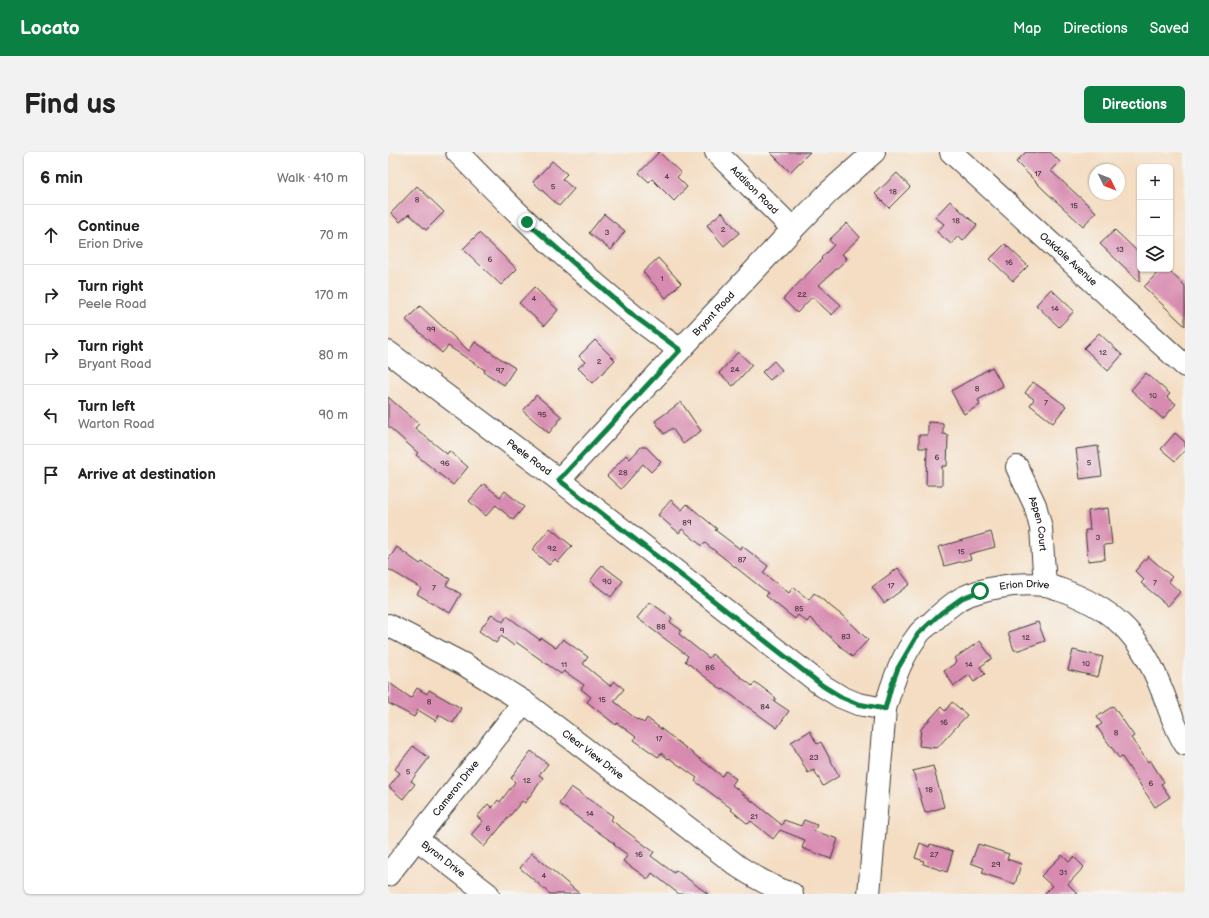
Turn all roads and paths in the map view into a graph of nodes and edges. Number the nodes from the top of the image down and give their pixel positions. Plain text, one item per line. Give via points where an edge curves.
1 (457, 152) edge
2 (716, 152) edge
3 (874, 152) edge
4 (951, 152) edge
5 (793, 229) junction
6 (680, 350) junction
7 (388, 352) edge
8 (1185, 366) edge
9 (1017, 467) dead end
10 (559, 480) junction
11 (1045, 585) junction
12 (388, 624) edge
13 (524, 702) junction
14 (885, 709) junction
15 (1185, 744) edge
16 (417, 839) junction
17 (388, 875) edge
18 (488, 894) edge
19 (792, 894) edge
20 (869, 894) edge

1 - 6 street via 501,198 566,258 634,316
2 - 5 street, Addison Road
3 - 5 street, Bryant Road via 829,192
4 - 8 street, Oakdale Avenue
5 - 6 street, Bryant Road
6 - 10 street, Bryant Road
7 - 10 street, Peele Road
9 - 11 street, Aspen Court via 1035,505 1041,528
10 - 14 street, Peele Road via 823,686 858,704
11 - 14 street, Erion Drive via 1022,585 980,591 962,598 941,613 918,634 898,668
11 - 15 street, Erion Drive via 1091,602 1107,612 1135,639 1161,687
12 - 13 street, Clear View Drive via 465,665
13 - 16 street, Cameron Drive
13 - 19 street, Clear View Drive via 739,867 778,890
14 - 20 street, Erion Drive
16 - 17 street, Cameron Drive
16 - 18 street, Byron Drive

